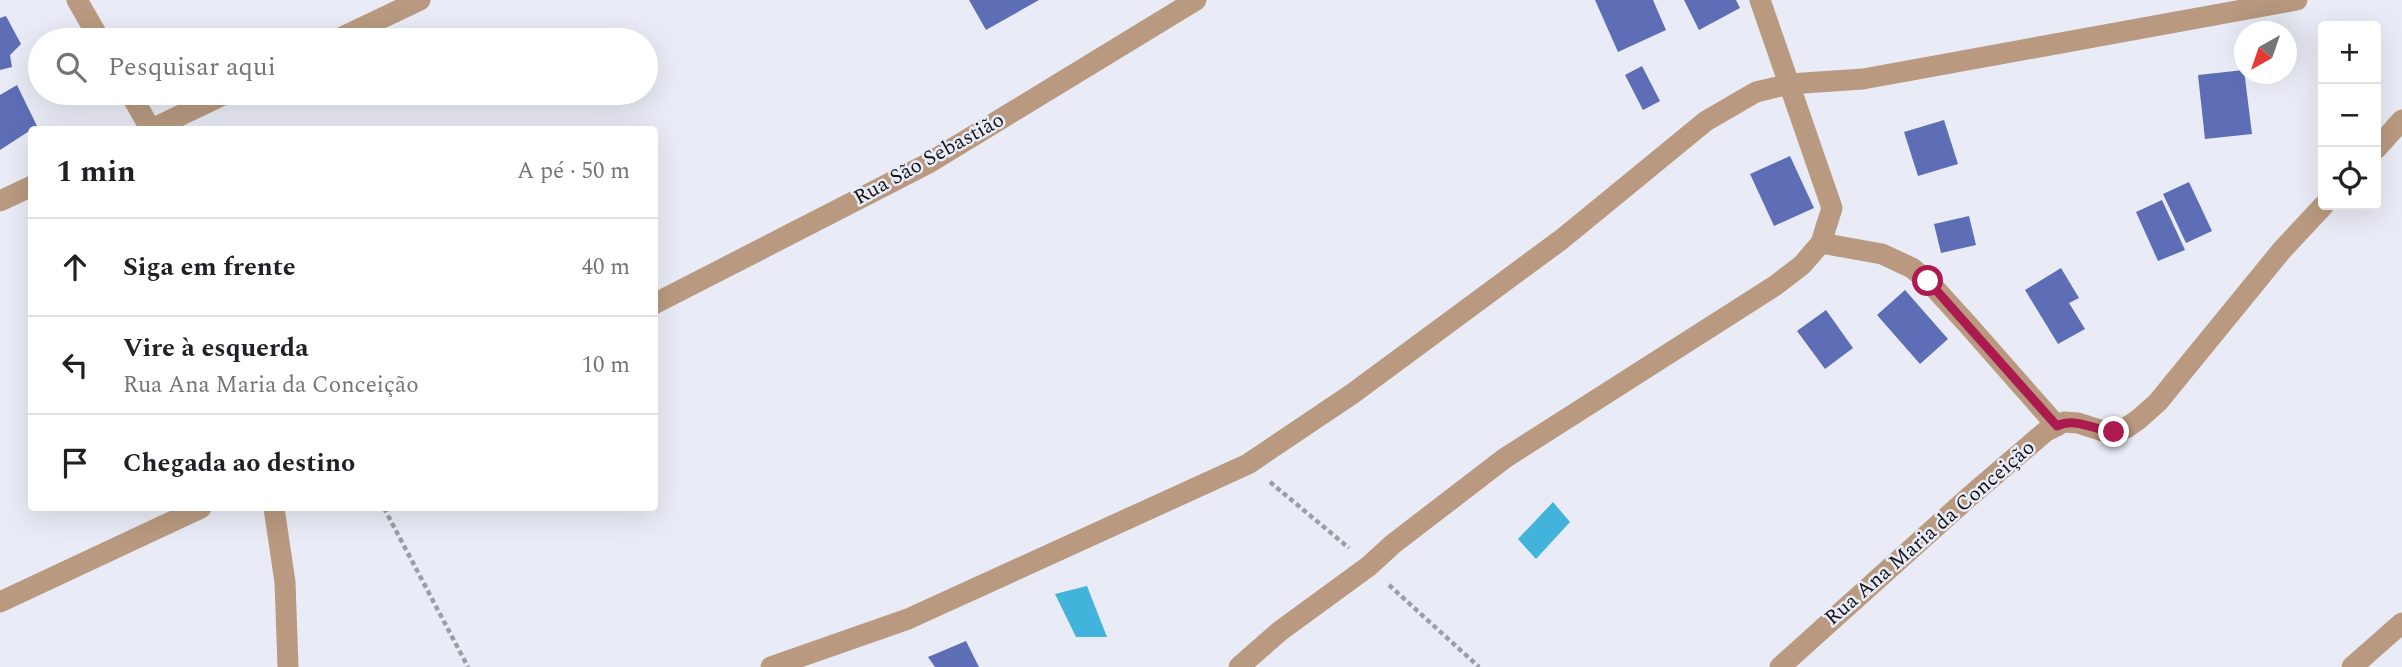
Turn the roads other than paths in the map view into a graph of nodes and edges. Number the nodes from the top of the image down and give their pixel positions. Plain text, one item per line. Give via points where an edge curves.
1 (77, 0) edge
2 (420, 0) edge
3 (1196, 0) edge
4 (1760, 0) edge
5 (2297, 0) edge
6 (93, 28) edge
7 (361, 28) edge
8 (1789, 84) junction
9 (137, 105) edge
10 (202, 105) edge
11 (2402, 120) edge
12 (149, 126) edge
13 (157, 126) edge
14 (2378, 147) edge
15 (28, 188) edge
16 (0, 201) edge
17 (2319, 210) edge
18 (1821, 243) junction
19 (658, 302) edge
20 (2057, 426) junction
21 (195, 511) edge
22 (274, 511) edge
23 (0, 602) edge
24 (2402, 623) edge
25 (288, 667) edge
26 (771, 667) edge
27 (1239, 667) edge
28 (1780, 667) edge
29 (2352, 667) edge

1 - 6 street
2 - 7 street
3 - 19 street, Rua São Sebastião via 927,164
4 - 8 street
5 - 8 street via 1863,79
8 - 18 street via 1832,208
8 - 26 street via 1756,92 1706,121 1562,239 1352,394 1248,464 908,619
9 - 12 street
10 - 13 street
11 - 14 street
15 - 16 street
17 - 20 street, Rua Ana Maria da Conceição via 2139,419 2114,432 2078,423
18 - 20 street via 1882,254 1912,268
18 - 27 street via 1776,285 1505,458
20 - 28 street, Rua Ana Maria da Conceição via 1969,497
21 - 23 street
22 - 25 street via 285,582
24 - 29 street

